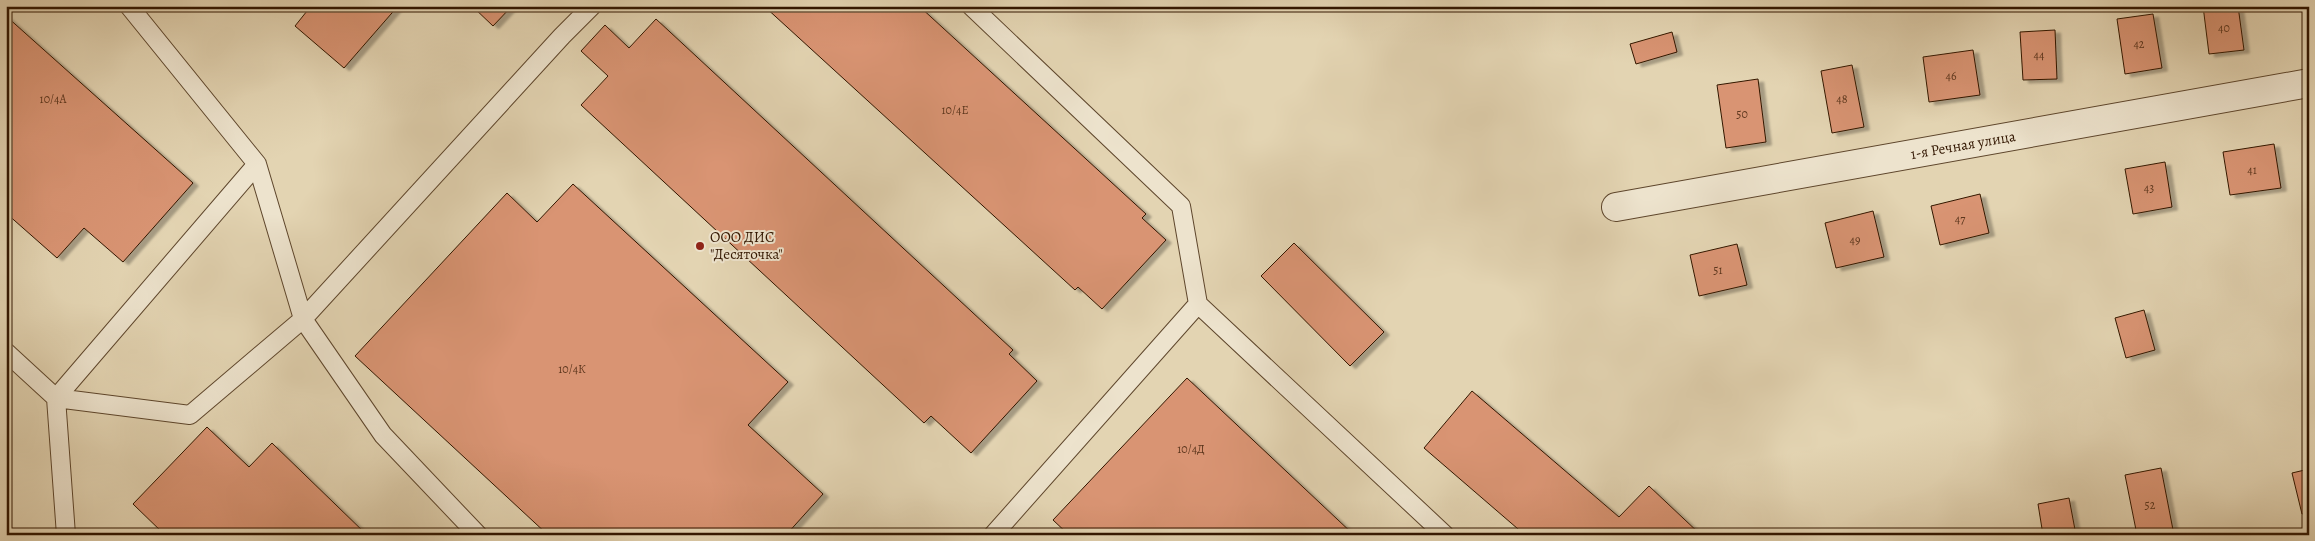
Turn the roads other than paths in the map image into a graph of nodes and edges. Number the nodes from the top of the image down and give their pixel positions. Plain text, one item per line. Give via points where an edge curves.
1 (128, 6) edge
2 (592, 6) edge
3 (971, 6) edge
4 (2309, 83) edge
5 (257, 164) junction
6 (1616, 207) dead end
7 (1198, 304) junction
8 (304, 319) junction
9 (6, 352) edge
10 (56, 398) junction
11 (66, 535) edge
12 (478, 535) edge
13 (993, 535) edge
14 (1445, 535) edge

1 - 5 lane
2 - 8 lane
3 - 7 lane via 1181,206
4 - 6 street, 1-я Речная улица
5 - 8 lane
5 - 10 lane
7 - 13 lane
7 - 14 lane
8 - 10 lane via 190,415
8 - 12 lane via 383,435
9 - 10 lane
10 - 11 lane

